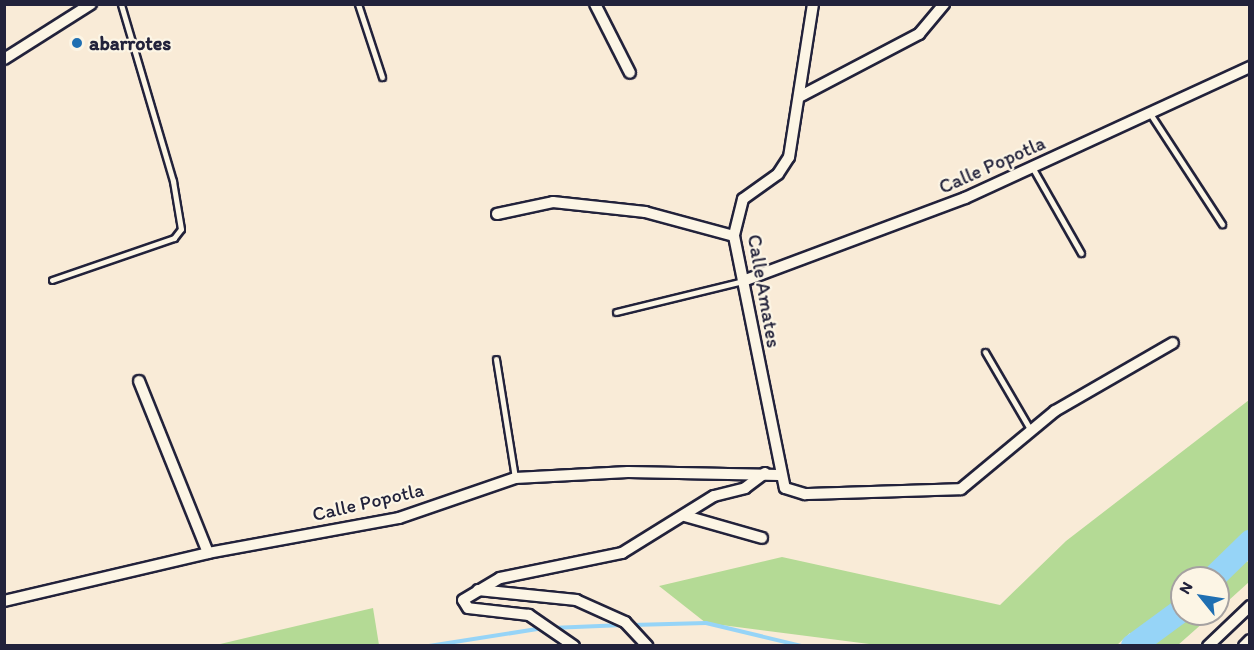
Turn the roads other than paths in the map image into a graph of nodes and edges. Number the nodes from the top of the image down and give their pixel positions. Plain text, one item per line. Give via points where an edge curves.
1 (91, 4) edge
2 (121, 4) edge
3 (358, 4) edge
4 (595, 4) edge
5 (813, 4) edge
6 (944, 4) edge
7 (4, 59) edge
8 (1250, 67) edge
9 (630, 73) dead end
10 (382, 77) dead end
11 (799, 97) junction
12 (1148, 112) junction
13 (1032, 167) junction
14 (497, 214) dead end
15 (1222, 224) dead end
16 (734, 236) junction
17 (1081, 253) dead end
18 (52, 280) dead end
19 (743, 281) junction
20 (616, 312) dead end
21 (1173, 343) dead end
22 (986, 352) dead end
23 (496, 359) dead end
24 (139, 381) dead end
25 (1030, 429) junction
26 (765, 473) junction
27 (779, 475) junction
28 (515, 478) junction
29 (685, 516) junction
30 (762, 538) dead end
31 (208, 553) junction
32 (478, 590) junction
33 (4, 601) edge
34 (1250, 606) edge
35 (1250, 640) edge
36 (573, 645) edge
37 (646, 645) edge
38 (1208, 645) edge
39 (1244, 645) edge

1 - 7 street
2 - 18 lane via 173,181 181,229 174,238
3 - 10 lane
4 - 9 street
5 - 11 street, Calle Amates
6 - 11 street via 919,34
8 - 12 street, Calle Popotla
11 - 16 street, Calle Amates via 785,166 743,199
12 - 13 street, Calle Popotla
12 - 15 lane
13 - 17 lane
13 - 19 street, Calle Popotla via 965,198
14 - 16 street via 553,202 645,212
16 - 19 street, Calle Amates
19 - 20 lane
19 - 27 street, Calle Amates
21 - 25 street
22 - 25 lane
23 - 28 lane
24 - 31 street
25 - 27 street via 961,489 795,493
26 - 27 street, Calle Popotla
26 - 28 street, Calle Popotla
26 - 29 street
28 - 31 street, Calle Popotla via 399,518
29 - 30 street
29 - 32 street via 622,553 500,578
31 - 33 street, Calle Popotla
32 - 36 street via 464,597 464,606 529,615
32 - 37 street via 576,600 625,622
34 - 38 street
35 - 39 street

